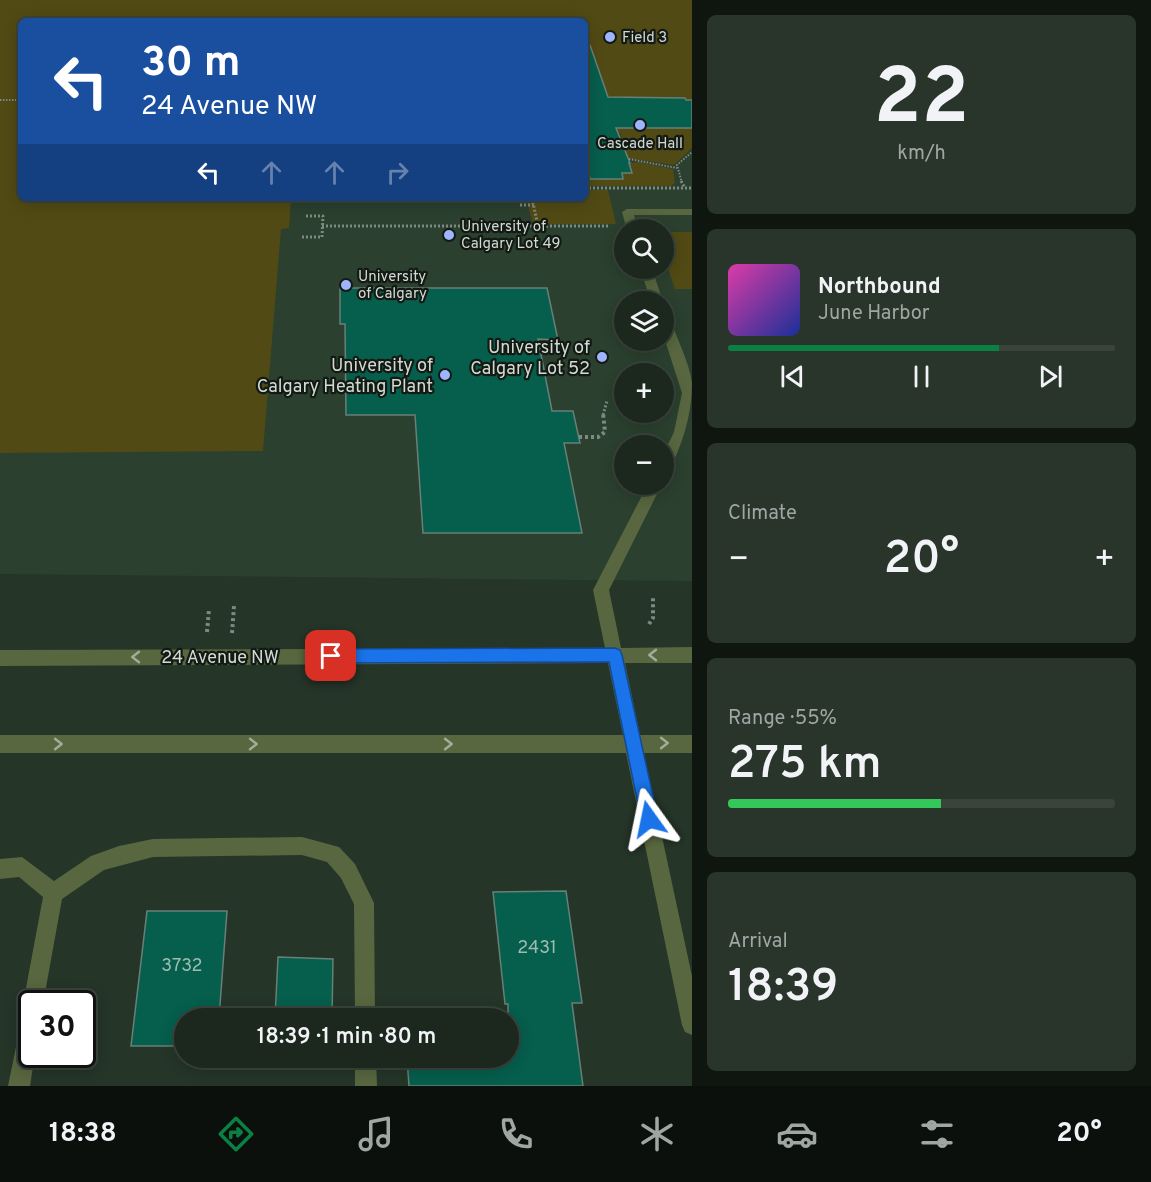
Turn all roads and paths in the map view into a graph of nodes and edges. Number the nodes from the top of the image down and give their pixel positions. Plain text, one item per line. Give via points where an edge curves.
1 (0, 100) edge
2 (18, 100) edge
3 (692, 152) edge
4 (629, 159) dead end
5 (677, 168) junction
6 (588, 188) edge
7 (684, 188) junction
8 (692, 188) edge
9 (692, 197) edge
10 (533, 201) edge
11 (534, 205) junction
12 (520, 206) dead end
13 (692, 212) edge
14 (304, 216) dead end
15 (629, 219) edge
16 (322, 226) junction
17 (538, 226) junction
18 (614, 226) edge
19 (302, 237) dead end
20 (674, 349) edge
21 (607, 401) dead end
22 (579, 437) dead end
23 (674, 446) edge
24 (649, 495) edge
25 (653, 597) dead end
26 (234, 606) dead end
27 (649, 624) dead end
28 (232, 634) dead end
29 (615, 655) junction
30 (692, 655) edge
31 (0, 658) edge
32 (0, 744) edge
33 (634, 744) junction
34 (692, 744) edge
35 (0, 869) edge
36 (53, 893) junction
37 (36, 990) edge
38 (365, 1008) edge
39 (692, 1025) edge
40 (22, 1068) edge
41 (366, 1068) edge
42 (19, 1086) edge
43 (366, 1086) edge

1 - 2 path
3 - 5 path
4 - 5 path
5 - 7 path
6 - 7 path
7 - 8 path
7 - 9 path
10 - 11 path
11 - 12 path
11 - 17 path
13 - 15 street via 627,212
14 - 16 path via 322,216
16 - 17 path
16 - 19 path via 322,237
17 - 18 path
20 - 23 street via 689,393
21 - 22 path via 602,417 605,432 598,437
24 - 29 street via 601,590
25 - 27 path via 653,618
26 - 28 path
30 -> 29 street, 24 Avenue NW
29 -> 31 street, 24 Avenue NW
29 - 33 street
32 -> 33 street
33 -> 34 street
33 - 39 street
35 - 36 street via 22,867
36 - 37 street
36 - 38 street via 98,863 153,848 302,846 332,854 348,871 364,903
40 - 42 street
41 - 43 street

